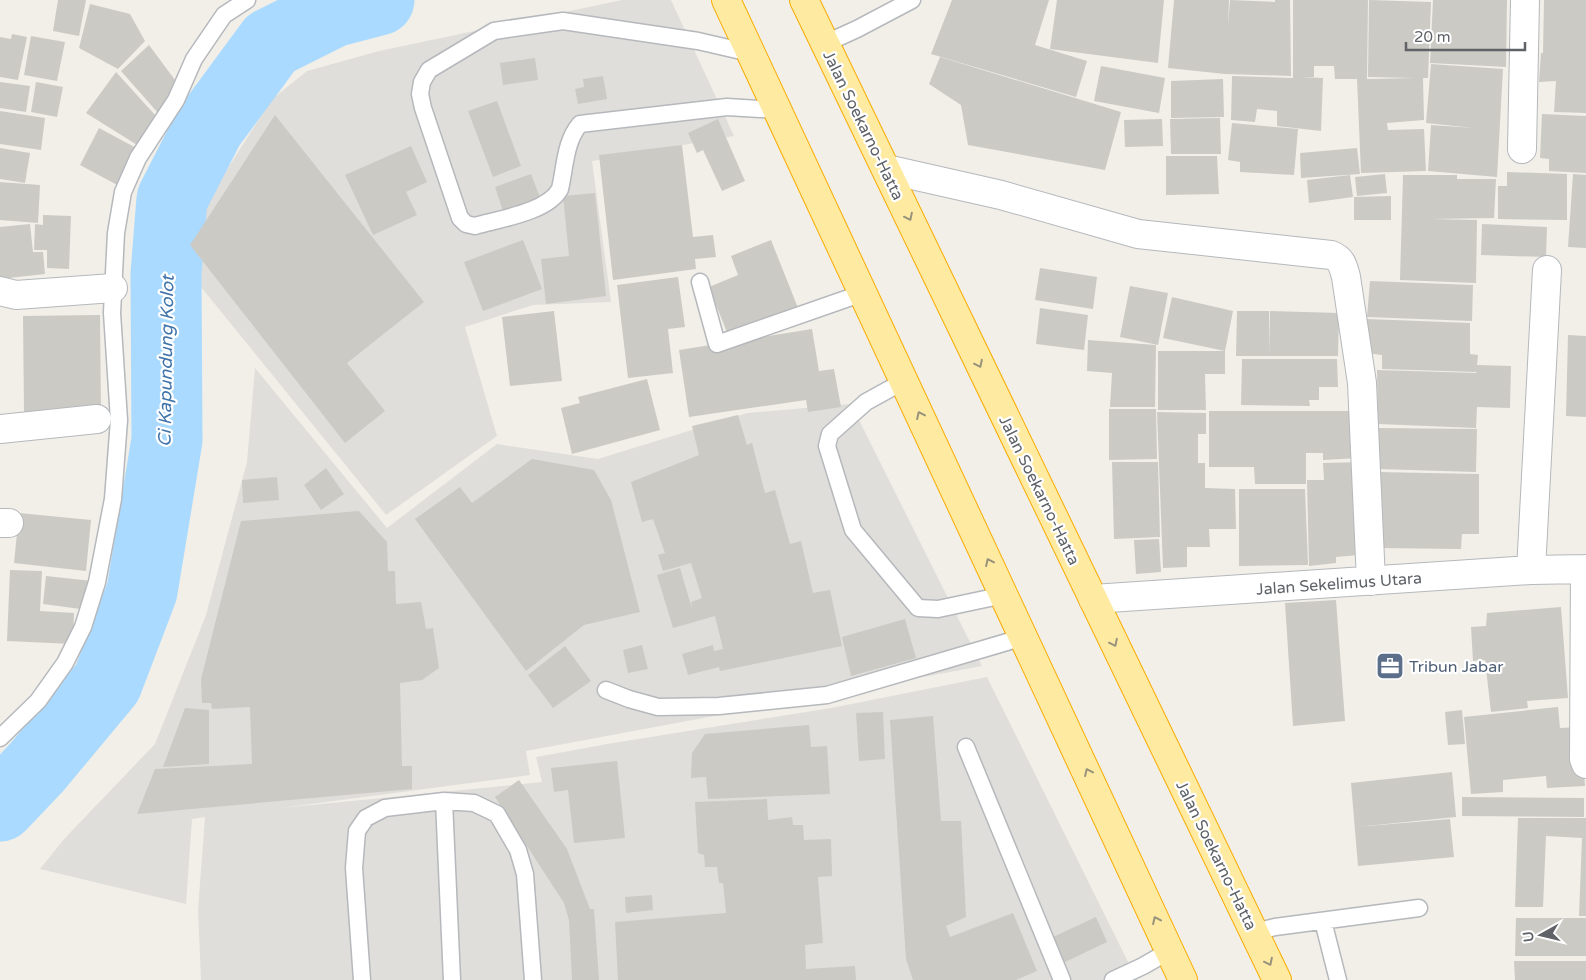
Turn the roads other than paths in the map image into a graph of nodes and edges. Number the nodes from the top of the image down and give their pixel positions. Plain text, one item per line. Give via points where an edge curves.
1 (247, 0) edge
2 (804, 0) edge
3 (912, 0) edge
4 (1525, 0) edge
5 (728, 5) edge
6 (824, 44) junction
7 (750, 53) junction
8 (777, 110) junction
9 (1522, 149) dead end
10 (886, 170) junction
11 (1547, 270) dead end
12 (700, 282) dead end
13 (113, 288) junction
14 (0, 291) edge
15 (863, 293) junction
16 (904, 380) junction
17 (97, 420) dead end
18 (0, 429) edge
19 (1585, 569) edge
20 (1531, 570) junction
21 (1370, 581) junction
22 (1004, 595) junction
23 (1092, 599) junction
24 (1024, 637) junction
25 (606, 690) dead end
26 (0, 738) edge
27 (966, 747) dead end
28 (1586, 764) edge
29 (444, 801) junction
30 (1418, 908) dead end
31 (1323, 921) junction
32 (1254, 932) junction
33 (1171, 950) junction
34 (362, 980) edge
35 (452, 980) edge
36 (532, 980) edge
37 (1062, 980) edge
38 (1113, 980) edge
39 (1184, 980) edge
40 (1277, 980) edge
41 (1338, 980) edge

1 - 13 lane via 224,14 194,59 176,100 138,158 123,192 116,234
2 - 6 highway, Jalan Soekarno-Hatta
3 - 6 lane
4 - 9 street
5 - 7 highway
6 - 10 highway, Jalan Soekarno-Hatta
7 - 8 highway
7 - 8 lane via 698,41 562,21 494,31 430,70 422,82 423,108 460,218 475,226 538,208 557,196 570,140 580,124 727,107
8 - 15 highway
10 - 21 street via 1001,195 1138,234 1338,258 1346,277 1362,383
10 -> 23 highway, Jalan Soekarno-Hatta
11 - 20 street
12 - 15 lane via 717,344
13 - 14 street via 16,295
13 - 26 lane via 119,420 113,499 97,582 83,627 65,663 38,701
15 - 16 highway
22 -> 16 highway
16 - 22 lane via 866,402 830,434 827,446 853,530 918,608 938,609
17 - 18 street
19 - 20 street, Jalan Sekelimus Utara
19 - 28 street
20 - 21 street, Jalan Sekelimus Utara
21 - 23 street, Jalan Sekelimus Utara
22 - 24 highway
23 -> 32 highway, Jalan Soekarno-Hatta
24 - 25 lane via 827,696 720,706 658,707
33 -> 24 highway
27 - 37 lane
29 - 34 lane via 385,808 366,818 357,831 354,868
29 - 35 lane
29 - 36 lane via 474,803 497,814 518,850 525,874
30 - 31 lane
31 - 32 lane
31 - 41 lane
32 -> 40 highway, Jalan Soekarno-Hatta
33 - 38 lane
33 - 39 highway

